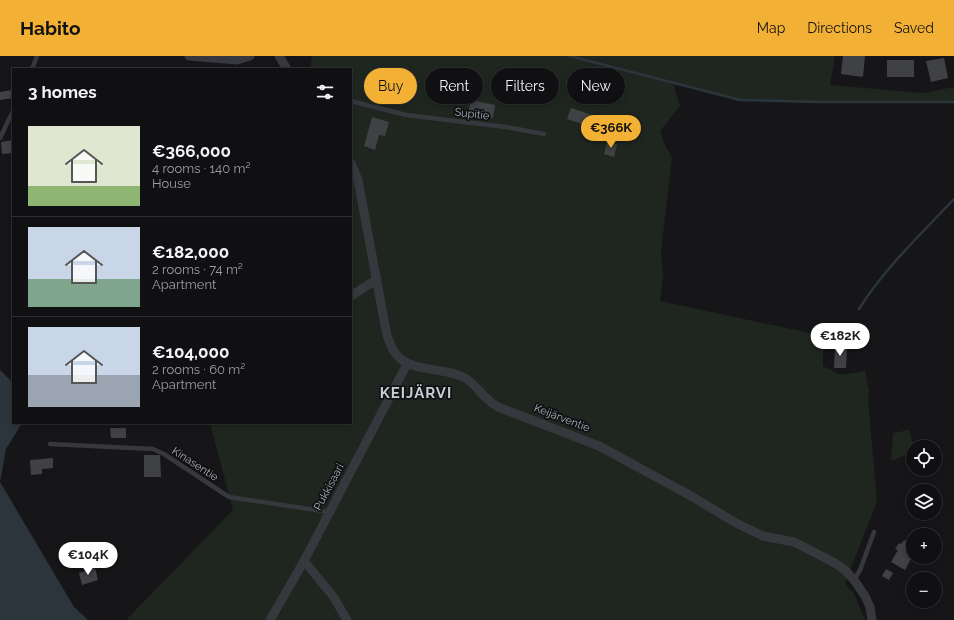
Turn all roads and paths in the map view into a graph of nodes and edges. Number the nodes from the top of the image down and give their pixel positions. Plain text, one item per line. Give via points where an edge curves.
1 (37, 56) edge
2 (189, 56) edge
3 (250, 56) edge
4 (279, 56) edge
5 (32, 68) edge
6 (286, 68) edge
7 (352, 101) edge
8 (12, 113) edge
9 (544, 134) dead end
10 (0, 138) edge
11 (352, 165) edge
12 (377, 279) junction
13 (352, 295) edge
14 (407, 364) junction
15 (50, 444) dead end
16 (329, 512) junction
17 (874, 532) dead end
18 (304, 561) junction
19 (854, 580) junction
20 (270, 620) edge
21 (347, 620) edge
22 (872, 620) edge

1 - 5 lane
2 - 3 street via 237,60
4 - 6 street
7 - 9 lane, Supitie via 406,115
8 - 10 lane
11 - 12 street via 358,180
12 - 13 street
12 - 14 street via 387,336 395,353
14 - 16 street, Pukkisaari
14 - 19 street, Keijärventie via 464,377 490,402 598,446 763,536 794,542 813,550 835,563
15 - 16 lane, Kinasentie via 153,449 229,497
16 - 18 street, Pukkisaari
17 - 19 lane
18 - 20 street, Pukkisaari
18 - 21 street via 333,596
19 - 22 street, Keijärventie via 870,607

